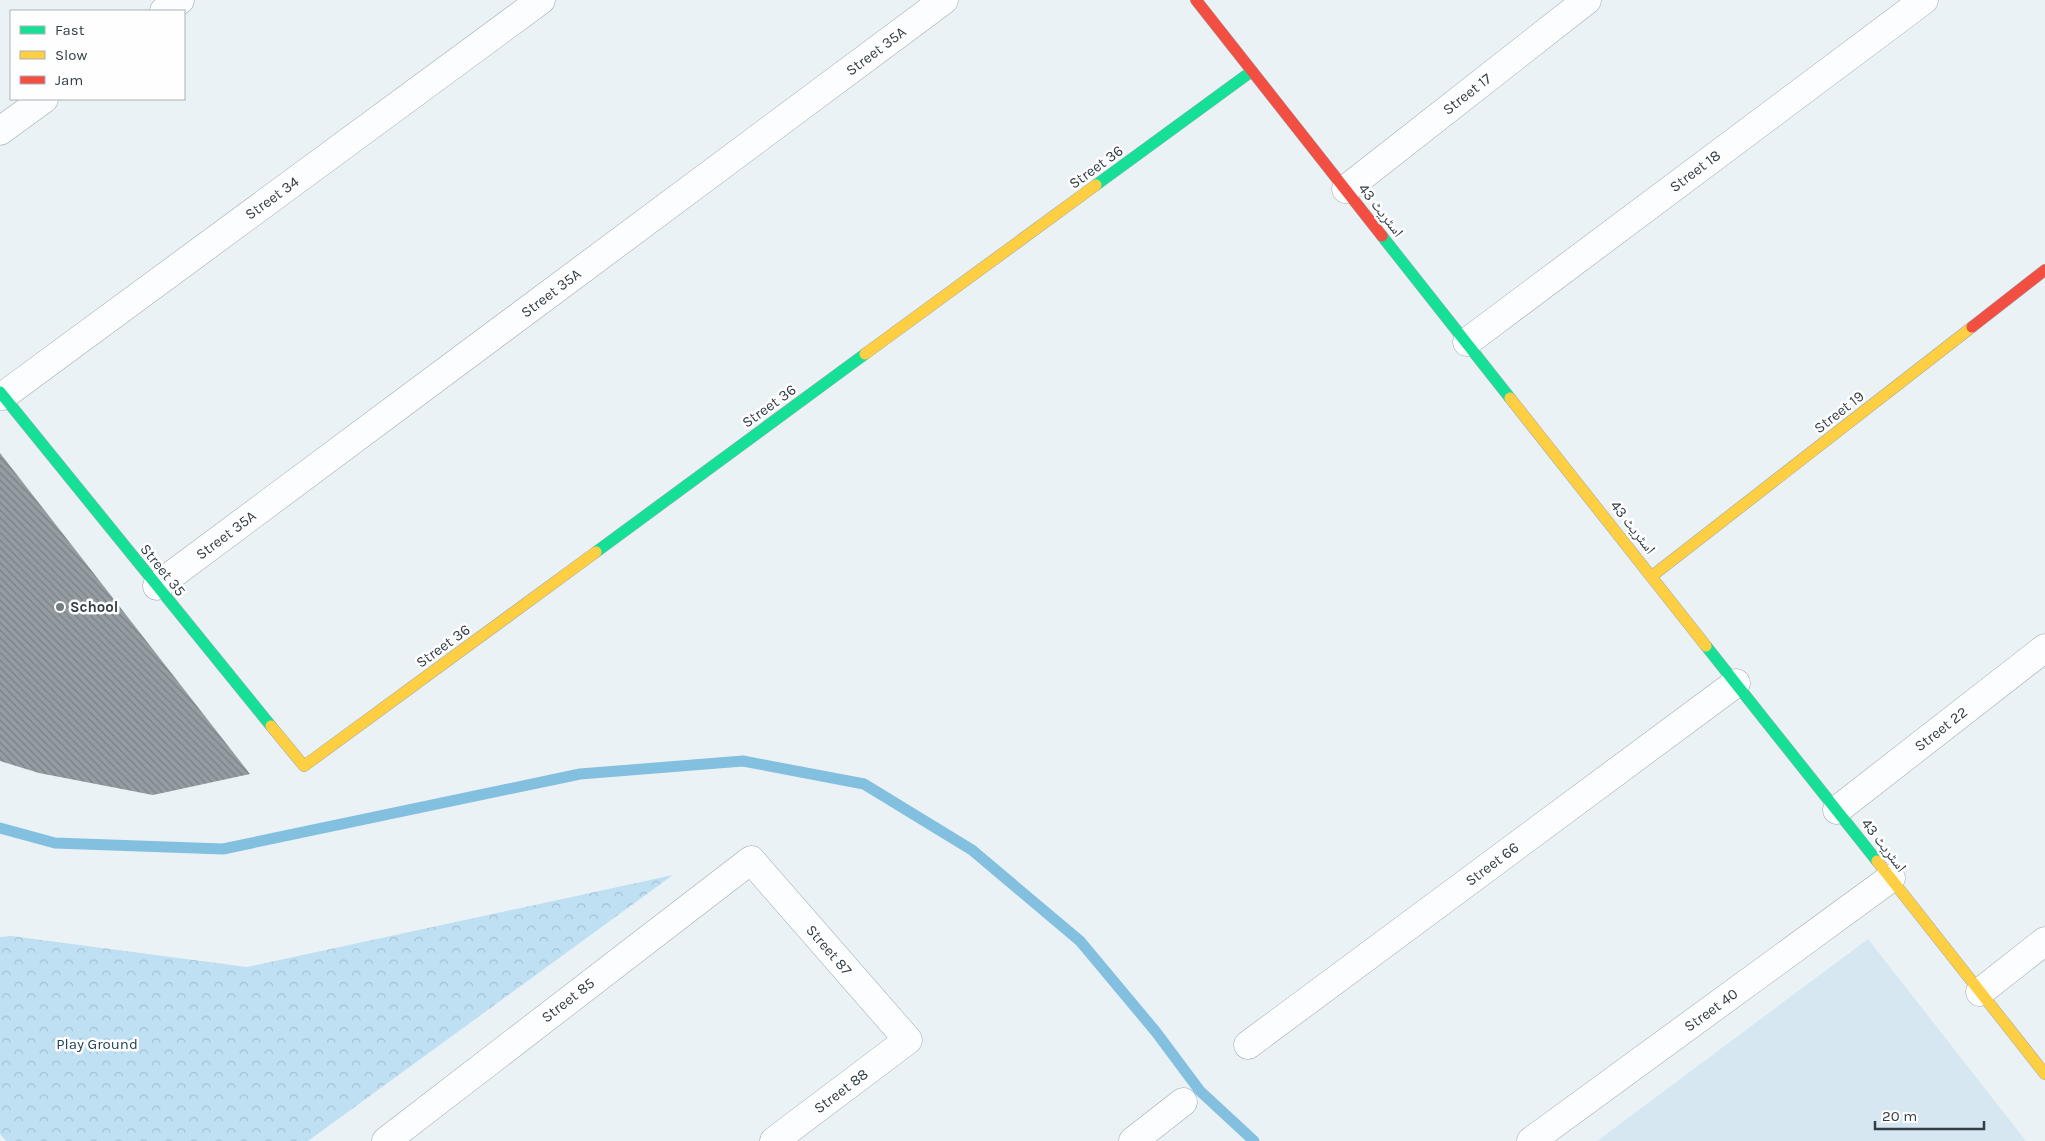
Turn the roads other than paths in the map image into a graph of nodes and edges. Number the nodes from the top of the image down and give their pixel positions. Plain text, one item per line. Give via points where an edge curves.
1 (180, 0) edge
2 (541, 0) edge
3 (944, 0) edge
4 (1196, 0) edge
5 (1587, 0) edge
6 (1924, 0) edge
7 (165, 10) edge
8 (1252, 71) junction
9 (43, 100) edge
10 (0, 131) edge
11 (1346, 189) junction
12 (2045, 270) edge
13 (1467, 342) junction
14 (1, 394) edge
15 (1652, 576) junction
16 (158, 586) junction
17 (2045, 648) edge
18 (1736, 683) junction
19 (304, 766) joint
20 (1837, 810) junction
21 (751, 860) joint
22 (1891, 878) junction
23 (2045, 941) edge
24 (1980, 992) junction
25 (908, 1040) joint
26 (1248, 1045) dead end
27 (2045, 1074) edge
28 (1183, 1102) dead end
29 (386, 1141) edge
30 (774, 1141) edge
31 (1133, 1141) edge
32 (1531, 1141) edge

1 - 7 street
2 - 14 street, Street 34
3 - 16 street, Street 35A
4 - 8 street, اسٹریٹ 43
5 - 11 street, Street 17
6 - 13 street, Street 18
8 - 11 street, اسٹریٹ 43
8 - 19 street, Street 36
9 - 10 street
11 - 13 street, اسٹریٹ 43
12 - 15 street, Street 19
13 - 15 street, اسٹریٹ 43
14 - 16 street, Street 35
15 - 18 street, اسٹریٹ 43
16 - 19 street, Street 35
17 - 20 street, Street 22
18 - 20 street, اسٹریٹ 43
18 - 26 street, Street 66
20 - 22 street, اسٹریٹ 43
21 - 25 street, Street 87
21 - 29 street, Street 85
22 - 24 street, اسٹریٹ 43
22 - 32 street, Street 40
23 - 24 street
24 - 27 street, اسٹریٹ 43
25 - 30 street, Street 88
28 - 31 street

